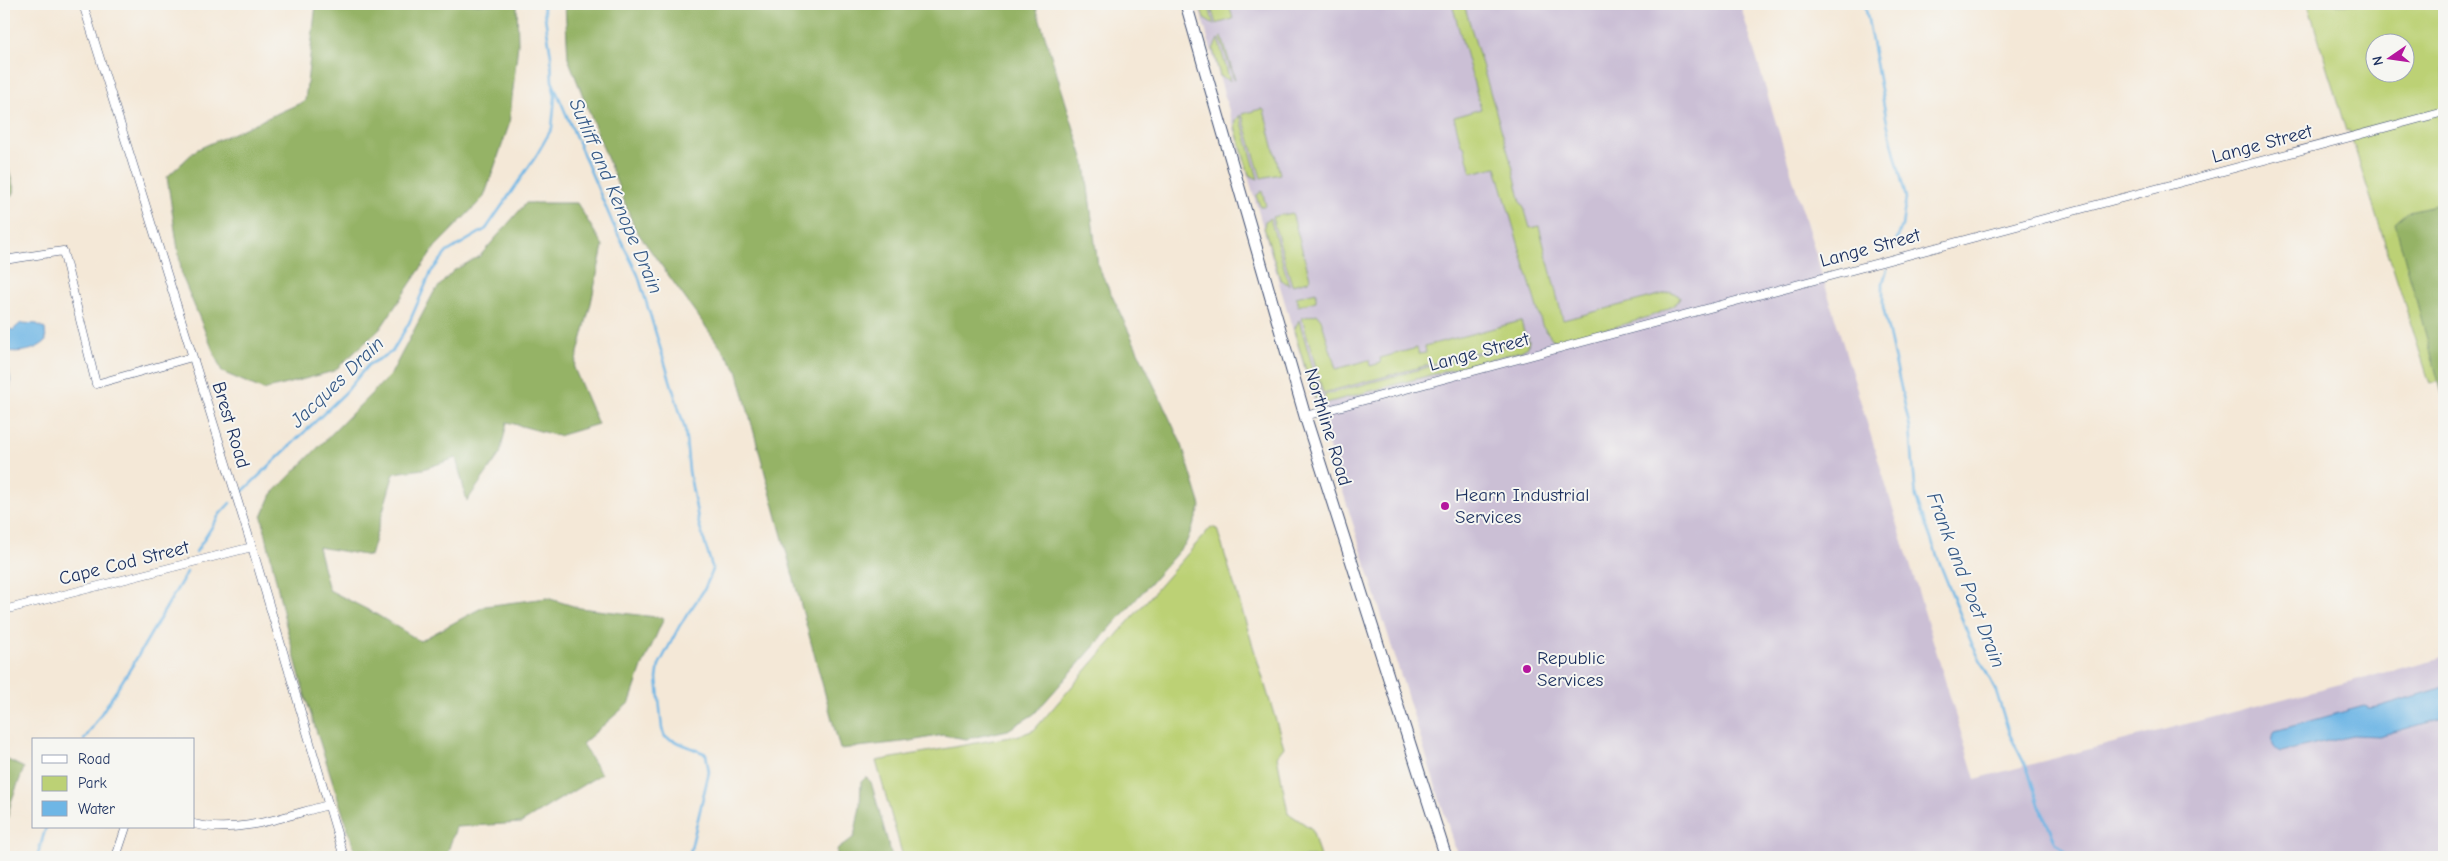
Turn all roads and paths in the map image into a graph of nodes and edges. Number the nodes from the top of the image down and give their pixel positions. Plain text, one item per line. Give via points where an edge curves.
1 (83, 4) edge
2 (1186, 4) edge
3 (2444, 112) edge
4 (4, 260) edge
5 (192, 357) junction
6 (1305, 416) junction
7 (252, 547) junction
8 (4, 610) edge
9 (328, 805) junction
10 (195, 824) edge
11 (126, 828) edge
12 (116, 857) edge
13 (344, 857) edge
14 (1446, 857) edge

1 - 5 street, Brest Road
2 - 6 main road, Northline Road
3 - 6 street, Lange Street
4 - 5 street via 63,251 96,384
5 - 7 street, Brest Road
6 - 14 main road, Northline Road
7 - 8 street, Cape Cod Street
7 - 9 street, Brest Road
9 - 10 street via 244,826 226,828
9 - 13 street, Brest Road
11 - 12 street

